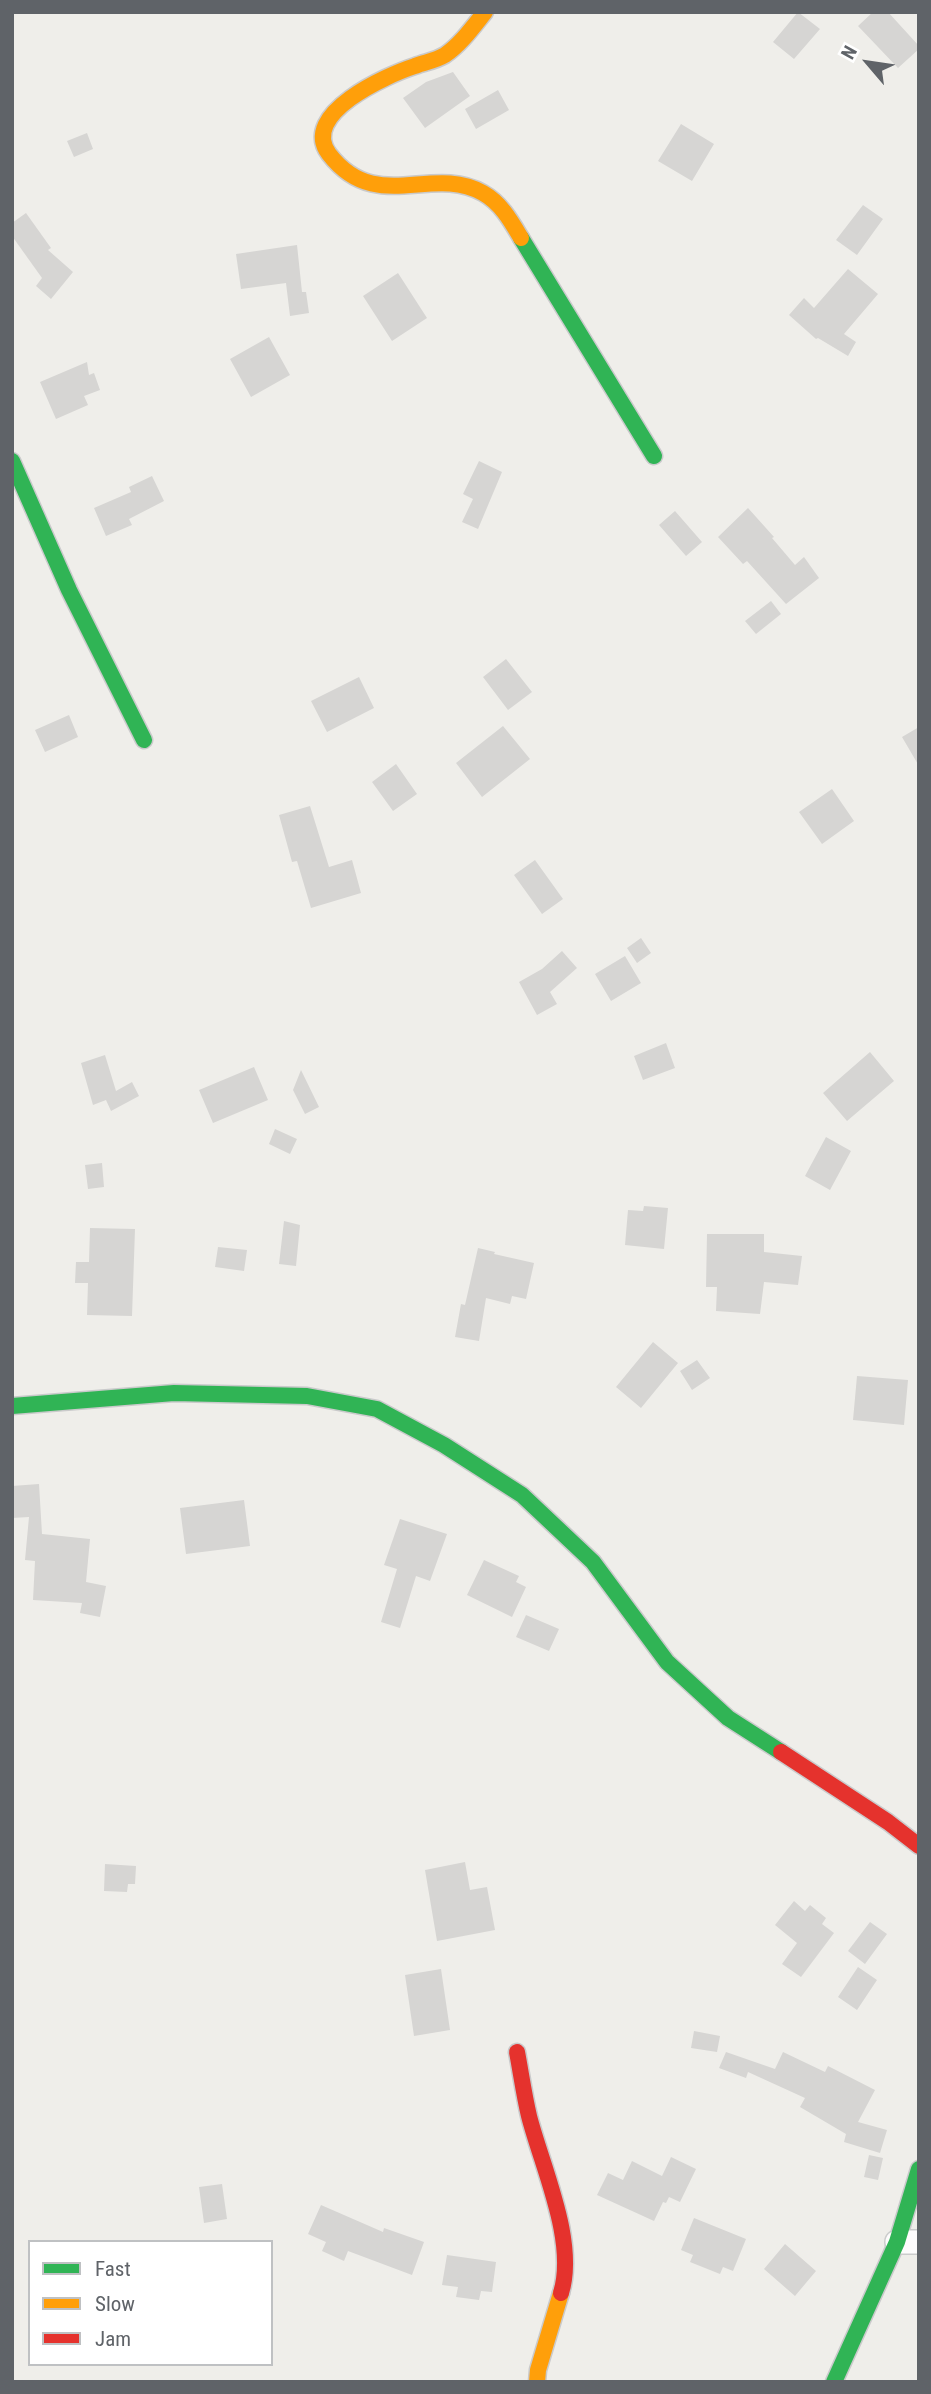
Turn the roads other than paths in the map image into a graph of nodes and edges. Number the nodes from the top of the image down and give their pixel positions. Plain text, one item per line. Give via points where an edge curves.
1 (485, 12) edge
2 (654, 456) dead end
3 (12, 461) edge
4 (144, 740) dead end
5 (12, 1406) edge
6 (919, 1846) edge
7 (517, 2052) dead end
8 (919, 2169) edge
9 (908, 2242) edge
10 (537, 2382) edge
11 (834, 2382) edge

1 - 2 street via 452,50 435,61 413,65 378,81 338,108 325,123 325,147 337,167 356,178 387,187 456,186 479,192 498,205
3 - 4 street via 69,590
5 - 6 street via 174,1393 307,1396 377,1409 522,1495 593,1562 667,1662 728,1718
7 - 10 street via 565,2252 565,2281
8 - 9 street
9 - 11 street

